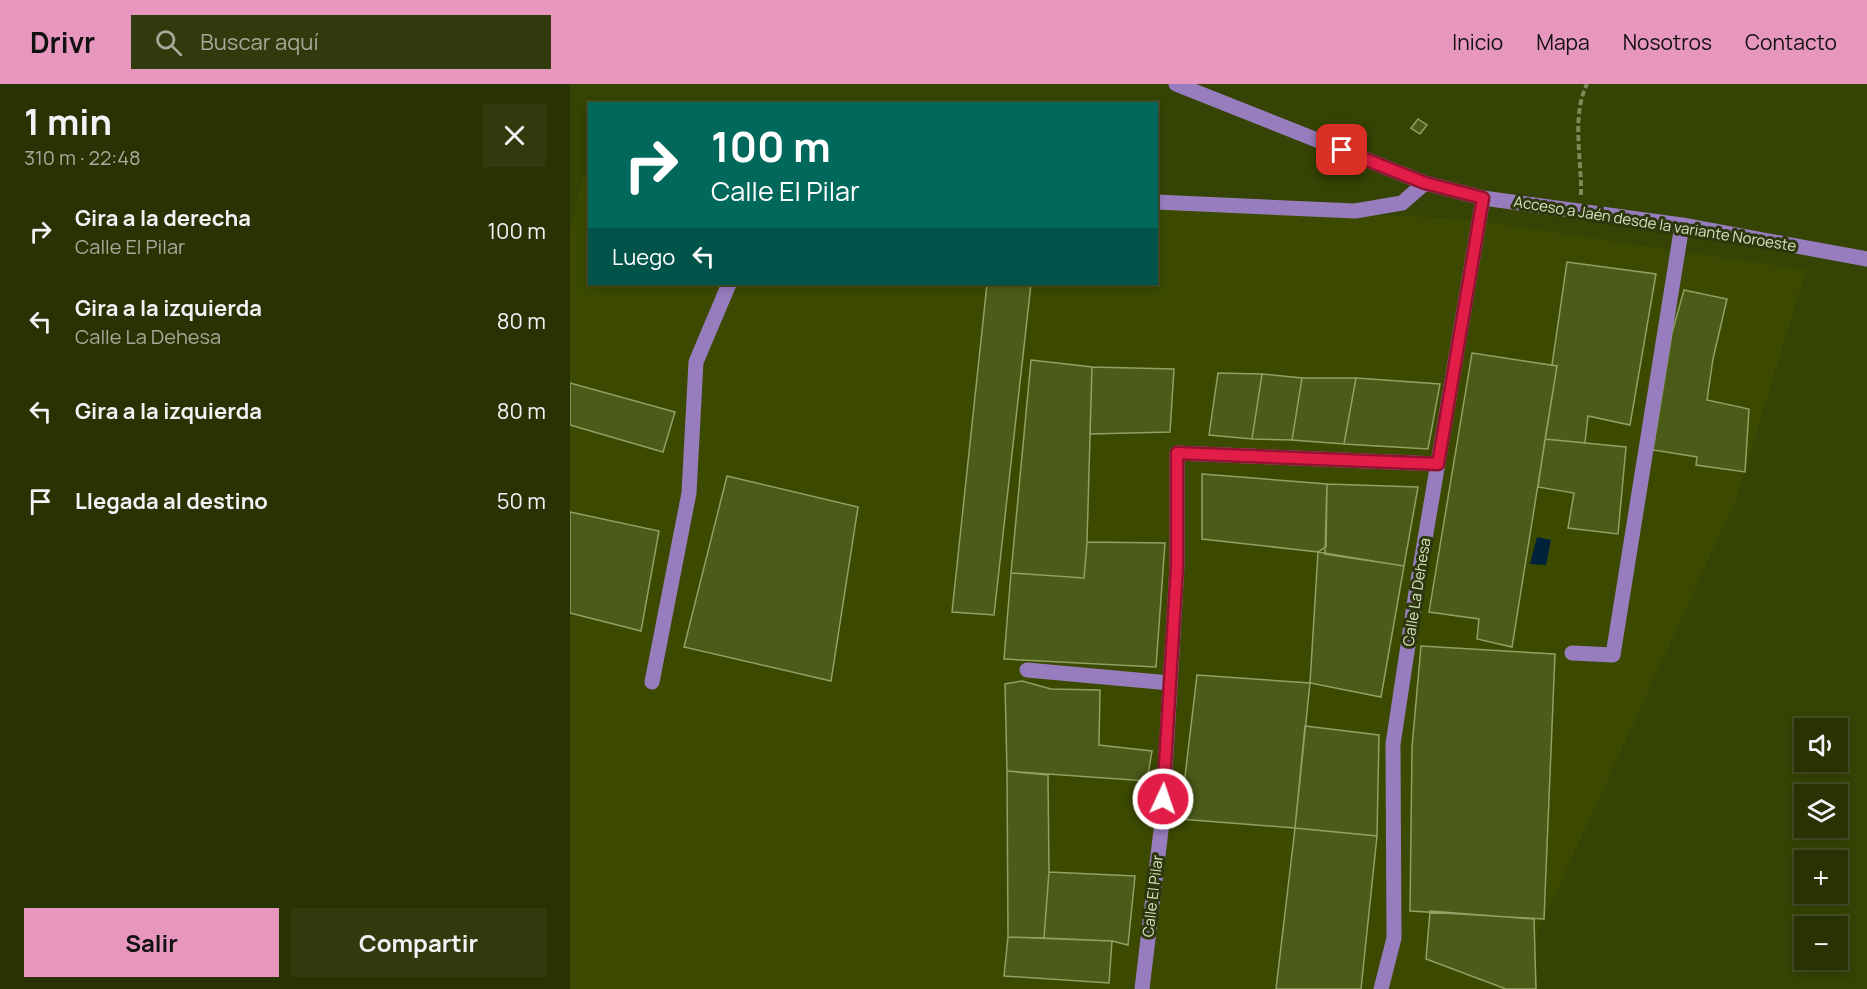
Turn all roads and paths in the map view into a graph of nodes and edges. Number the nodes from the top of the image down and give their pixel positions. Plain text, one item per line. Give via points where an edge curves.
1 (1176, 84) edge
2 (1587, 84) edge
3 (1425, 183) junction
4 (1483, 198) junction
5 (1158, 202) edge
6 (1581, 211) junction
7 (1682, 225) junction
8 (1867, 259) edge
9 (729, 285) edge
10 (1438, 464) junction
11 (1572, 653) dead end
12 (1027, 670) dead end
13 (652, 682) dead end
14 (1170, 683) junction
15 (1142, 989) edge
16 (1381, 989) edge

1 - 3 street, Acceso a Jaén desde la variante Noroeste
2 - 6 path via 1581,96 1579,119
3 - 4 street, Acceso a Jaén desde la variante Noroeste
3 - 5 street via 1402,203 1355,211
4 - 6 street, Acceso a Jaén desde la variante Noroeste
4 - 10 street, Calle La Dehesa
6 - 7 street, Acceso a Jaén desde la variante Noroeste
7 - 8 street, Acceso a Jaén desde la variante Noroeste
7 - 11 street via 1613,655
9 - 13 street via 696,362 689,493
10 - 14 street, Calle El Pilar via 1177,453 1177,566
10 - 16 street, Calle La Dehesa via 1393,744 1394,938
12 - 14 street
14 - 15 street, Calle El Pilar via 1162,822

